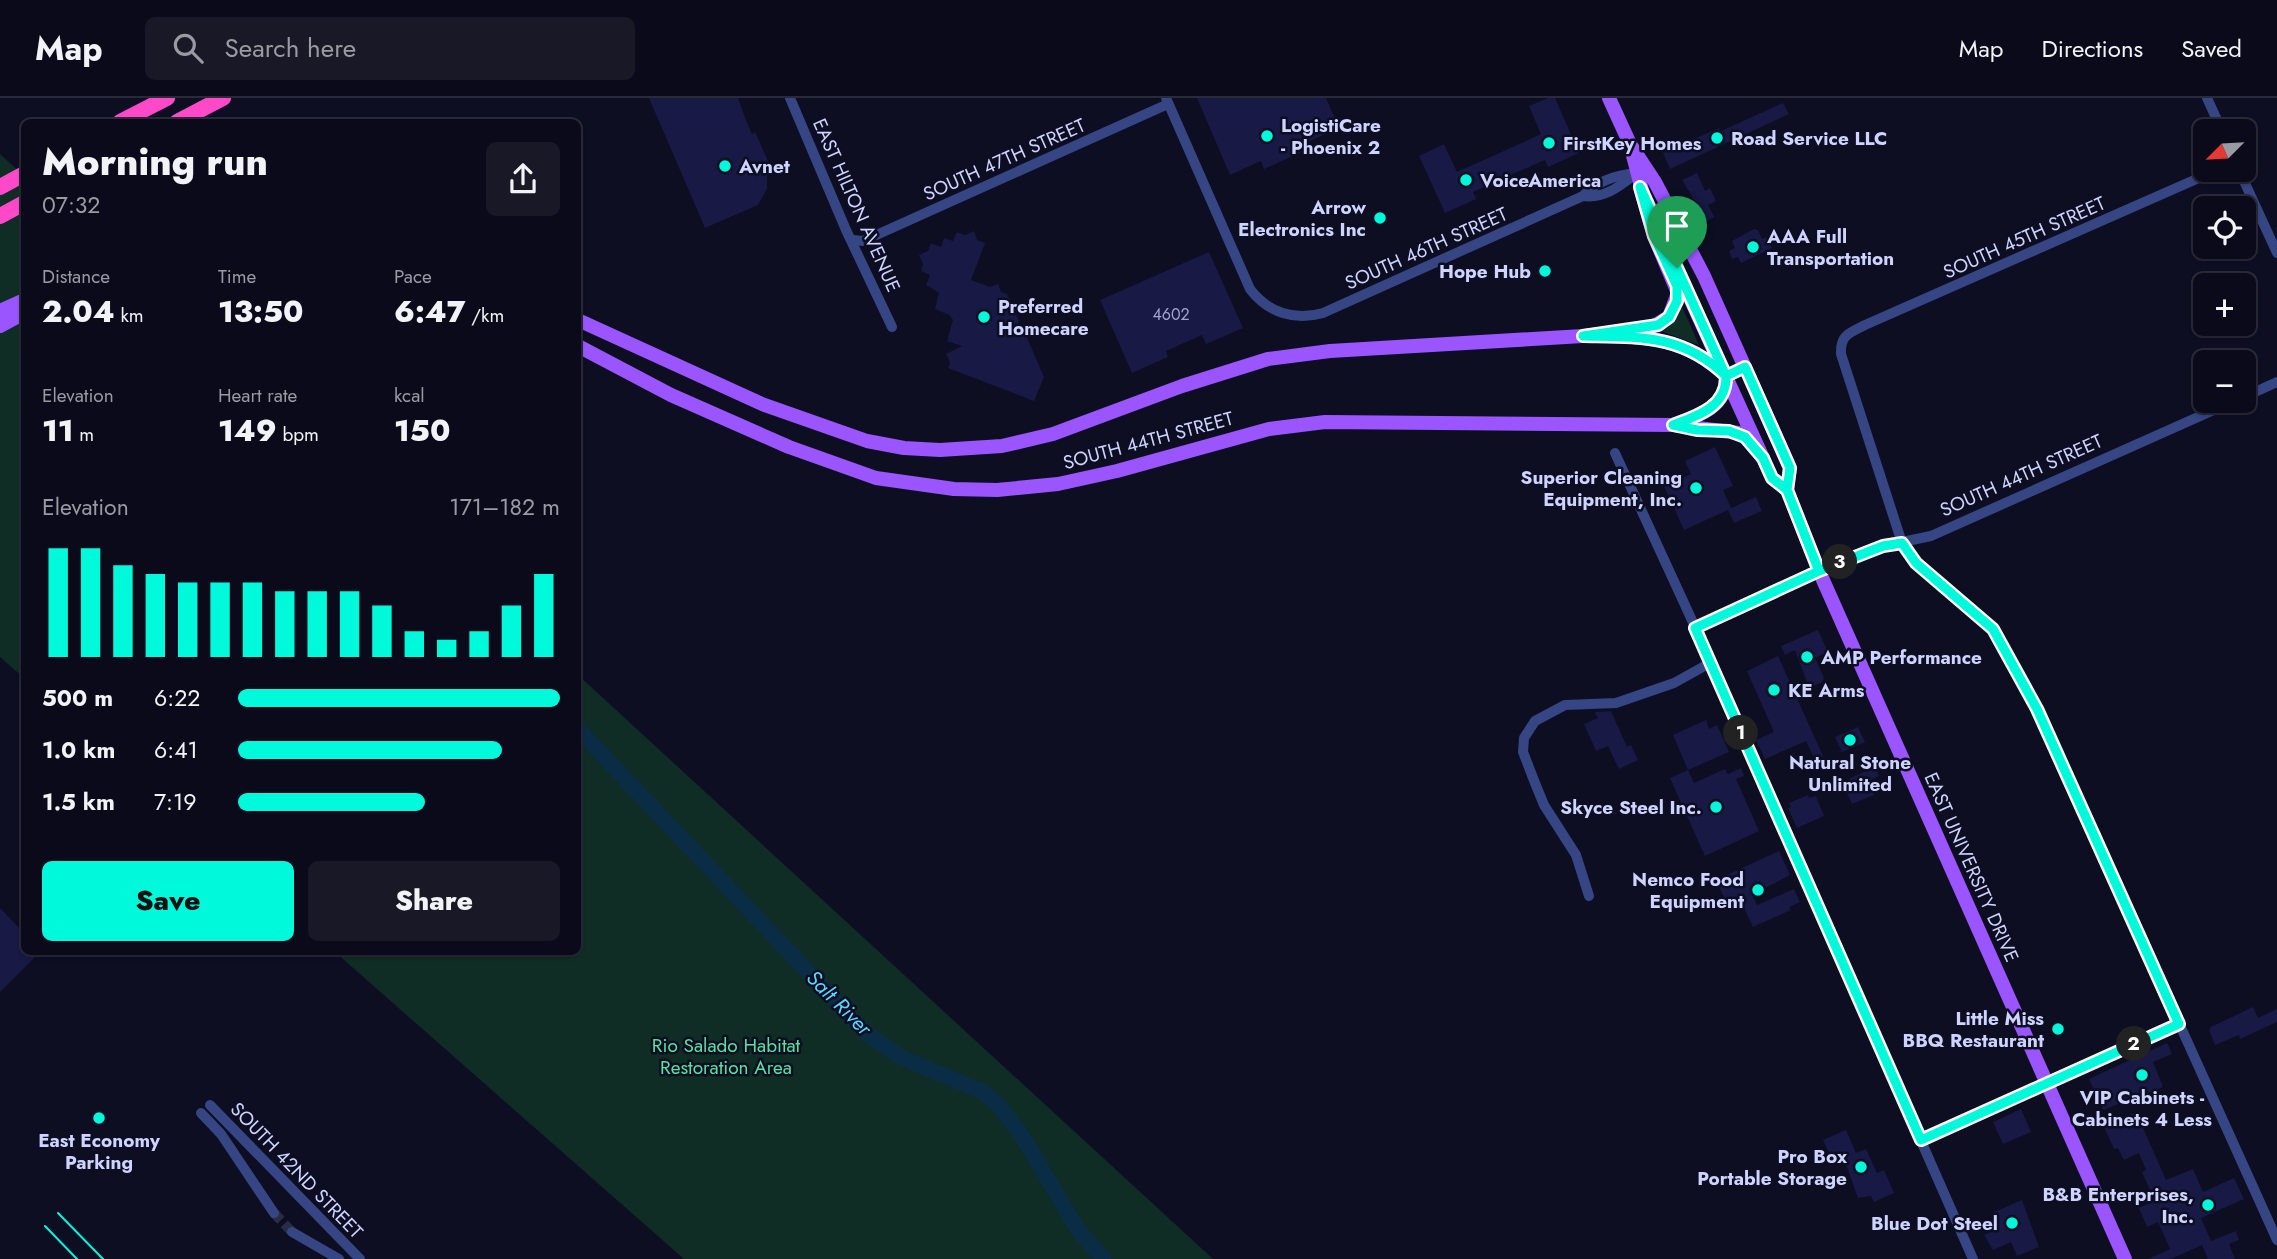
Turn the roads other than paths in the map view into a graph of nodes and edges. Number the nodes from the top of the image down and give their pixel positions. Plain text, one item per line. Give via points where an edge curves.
1 (167, 98) edge
2 (223, 98) edge
3 (790, 98) edge
4 (1609, 98) edge
5 (2207, 98) edge
6 (1167, 101) edge
7 (126, 119) edge
8 (183, 119) edge
9 (2217, 119) edge
10 (21, 176) edge
11 (1641, 176) junction
12 (2193, 181) edge
13 (2244, 182) edge
14 (0, 187) edge
15 (21, 205) edge
16 (0, 216) edge
17 (853, 240) junction
18 (2277, 253) edge
19 (21, 301) edge
20 (0, 311) edge
21 (21, 315) edge
22 (581, 321) edge
23 (0, 326) edge
24 (892, 327) dead end
25 (1583, 336) junction
26 (581, 348) edge
27 (1745, 367) junction
28 (1726, 376) junction
29 (2277, 382) edge
30 (2256, 392) edge
31 (2207, 413) edge
32 (1673, 425) junction
33 (1615, 453) dead end
34 (1763, 458) junction
35 (1787, 490) junction
36 (1902, 543) junction
37 (1819, 571) junction
38 (1695, 628) junction
39 (1710, 663) junction
40 (1589, 896) dead end
41 (2179, 1024) junction
42 (2047, 1083) junction
43 (1921, 1140) junction
44 (274, 1213) tunnel mouth
45 (292, 1231) tunnel mouth
46 (2277, 1240) edge
47 (339, 1259) edge
48 (360, 1259) edge
49 (1973, 1259) edge
50 (2125, 1259) edge

1 - 7 highway
2 - 8 highway
3 - 17 street, EAST HILTON AVENUE
4 - 11 main road, EAST UNIVERSITY DRIVE
5 - 9 street
6 - 11 street, SOUTH 46TH STREET via 1250,289 1280,313 1308,317 1323,313 1583,196 1596,198
6 - 17 street, SOUTH 47TH STREET via 863,241
10 - 14 highway
11 - 25 main road via 1654,236 1677,286 1677,301 1669,317 1658,325
11 - 27 main road, EAST UNIVERSITY DRIVE via 1704,276
11 - 28 main road, EAST UNIVERSITY DRIVE
12 - 36 street, SOUTH 45TH STREET via 1844,335 1841,354
13 - 18 street
15 - 16 highway
17 - 24 street, EAST HILTON AVENUE
19 - 20 main road
21 - 23 main road
22 - 25 main road, SOUTH 44TH STREET via 785,412 867,441 940,450 1002,446 1053,434 1268,359
25 - 28 main road via 1637,337 1678,344
26 - 32 main road, SOUTH 44TH STREET via 671,395 789,447 876,478 954,489 1058,484 1269,429 1325,422
27 - 28 main road
27 - 35 main road, EAST UNIVERSITY DRIVE via 1790,468
28 - 32 main road via 1723,395 1710,409
28 - 34 main road, EAST UNIVERSITY DRIVE
29 - 30 street
31 - 36 street, SOUTH 44TH STREET via 1931,536
32 - 34 main road, SOUTH 44TH STREET via 1738,433
33 - 38 street
34 - 35 main road, EAST UNIVERSITY DRIVE via 1772,478
35 - 37 main road, EAST UNIVERSITY DRIVE
36 - 37 street, SOUTH 44TH STREET
36 - 41 street via 1916,563 1993,629 2037,709
37 - 38 street, SOUTH 44TH STREET
37 - 42 main road, EAST UNIVERSITY DRIVE
38 - 39 street
39 - 40 street via 1674,683 1616,703 1565,705 1535,721 1524,737 1523,752 1540,794 1576,855
39 - 43 street
41 - 42 street
41 - 46 street
42 - 43 street
42 - 50 main road, EAST UNIVERSITY DRIVE
43 - 49 street
44 - 48 street, SOUTH 42ND STREET via 205,1109
45 - 47 street, SOUTH 42ND STREET

